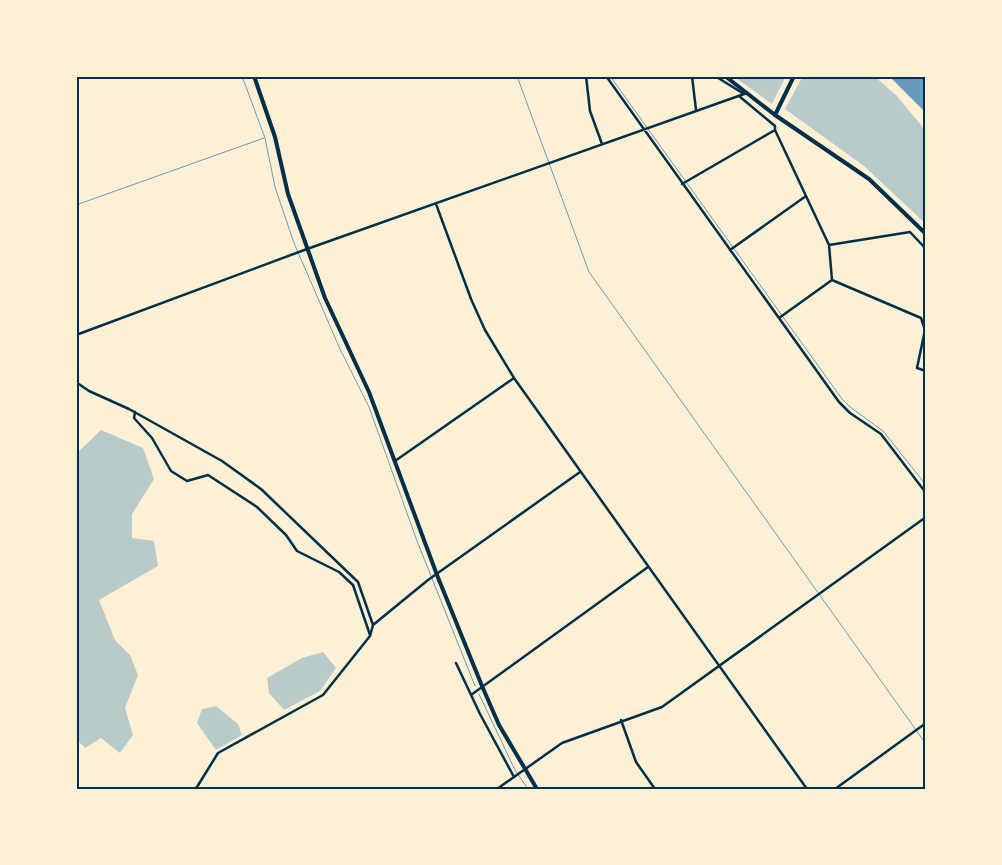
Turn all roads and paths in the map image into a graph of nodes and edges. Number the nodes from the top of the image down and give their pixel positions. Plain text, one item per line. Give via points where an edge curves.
1 (254, 76) edge
2 (586, 76) edge
3 (606, 76) edge
4 (692, 76) edge
5 (715, 76) edge
6 (724, 76) edge
7 (794, 76) edge
8 (746, 93) junction
9 (739, 96) junction
10 (696, 110) junction
11 (775, 115) junction
12 (644, 129) junction
13 (775, 130) junction
14 (602, 144) junction
15 (683, 183) junction
16 (806, 196) junction
17 (436, 204) junction
18 (926, 234) edge
19 (828, 245) junction
20 (307, 249) junction
21 (926, 249) edge
22 (731, 250) junction
23 (832, 280) junction
24 (779, 318) junction
25 (76, 335) edge
26 (926, 371) edge
27 (514, 378) junction
28 (76, 382) edge
29 (135, 412) junction
30 (395, 460) junction
31 (580, 472) junction
32 (926, 493) edge
33 (926, 518) edge
34 (648, 567) junction
35 (435, 576) junction
36 (373, 625) junction
37 (370, 635) junction
38 (456, 662) dead end
39 (719, 666) junction
40 (482, 686) junction
41 (471, 695) junction
42 (622, 720) junction
43 (926, 723) edge
44 (524, 771) junction
45 (514, 777) junction
46 (193, 789) edge
47 (497, 789) edge
48 (537, 789) edge
49 (655, 789) edge
50 (806, 789) edge
51 (835, 789) edge

1 - 20 main road
2 - 14 street via 590,111
3 - 12 street
4 - 10 street
5 - 8 street
6 - 8 main road
7 - 11 main road
8 - 9 street
8 - 11 main road
9 - 10 street
9 - 13 street via 775,126
10 - 12 street
11 - 18 main road via 869,179
12 - 14 street
12 - 15 street
13 - 15 street
13 - 16 street
14 - 17 street
15 - 22 street
16 - 19 street
16 - 22 street
17 - 20 street
17 - 27 street via 471,299 485,330
19 - 21 street via 910,232
19 - 23 street
20 - 25 street
20 - 30 main road
22 - 24 street
23 - 24 street
23 - 26 street via 921,318 925,330 917,368
24 - 32 street via 839,402 881,434
27 - 30 street
27 - 31 street
28 - 29 street
29 - 36 street via 222,461 262,490 358,582
29 - 37 street via 134,418 152,438 171,471 187,481 208,475 234,491 257,507 286,535 297,551 339,572 353,585
30 - 35 main road
31 - 34 street
31 - 35 street
33 - 39 street
34 - 39 street
34 - 40 street
35 - 36 street
35 - 40 main road
36 - 37 street
37 - 46 street via 322,695 218,754
38 - 41 street
39 - 42 street via 662,707
39 - 50 street
40 - 41 street
40 - 44 main road
41 - 45 street
42 - 44 street via 562,743
42 - 49 street via 636,762
43 - 51 street
44 - 45 street
44 - 48 main road
45 - 47 street

